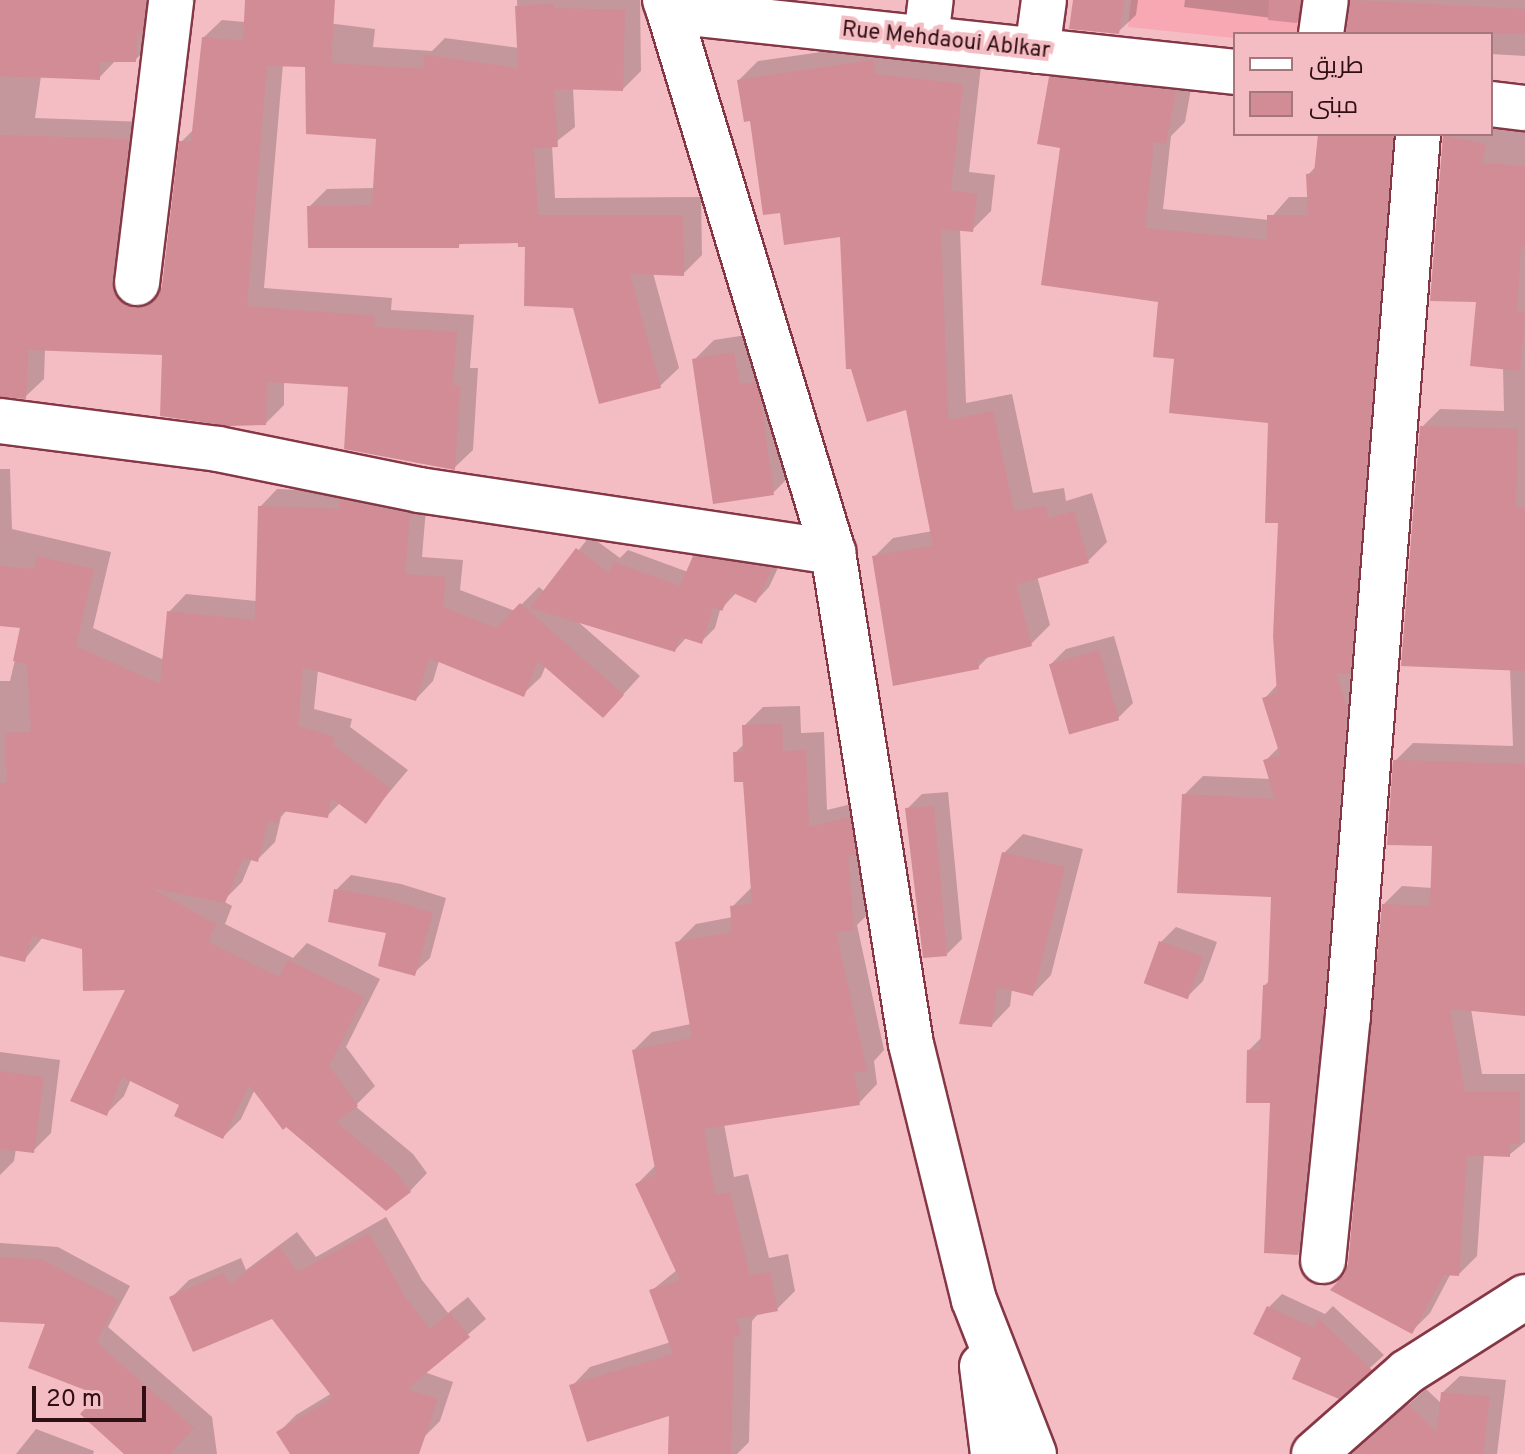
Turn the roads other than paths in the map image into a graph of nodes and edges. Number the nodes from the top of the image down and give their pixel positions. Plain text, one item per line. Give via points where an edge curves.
1 (171, 0) edge
2 (1044, 0) edge
3 (1326, 0) edge
4 (687, 6) edge
5 (817, 13) edge
6 (929, 19) edge
7 (1321, 32) edge
8 (1037, 51) junction
9 (1233, 72) edge
10 (1418, 136) edge
11 (137, 283) dead end
12 (0, 421) edge
13 (833, 552) junction
14 (1323, 1261) dead end
15 (1525, 1297) edge
16 (974, 1300) junction
17 (993, 1454) edge
18 (1034, 1454) edge
19 (1314, 1454) edge

1 - 11 street
2 - 8 street
3 - 7 street
4 - 5 street, Rue Mehdaoui Ablkar
4 - 13 street
5 - 6 street, Rue Mehdaoui Ablkar
6 - 8 street, Rue Mehdaoui Ablkar
8 - 9 street, Rue Mehdaoui Ablkar
10 - 14 street via 1349,1001
12 - 13 street via 218,449 419,490
13 - 16 street via 911,1044
15 - 19 street via 1407,1372
16 - 17 street
16 - 18 street

